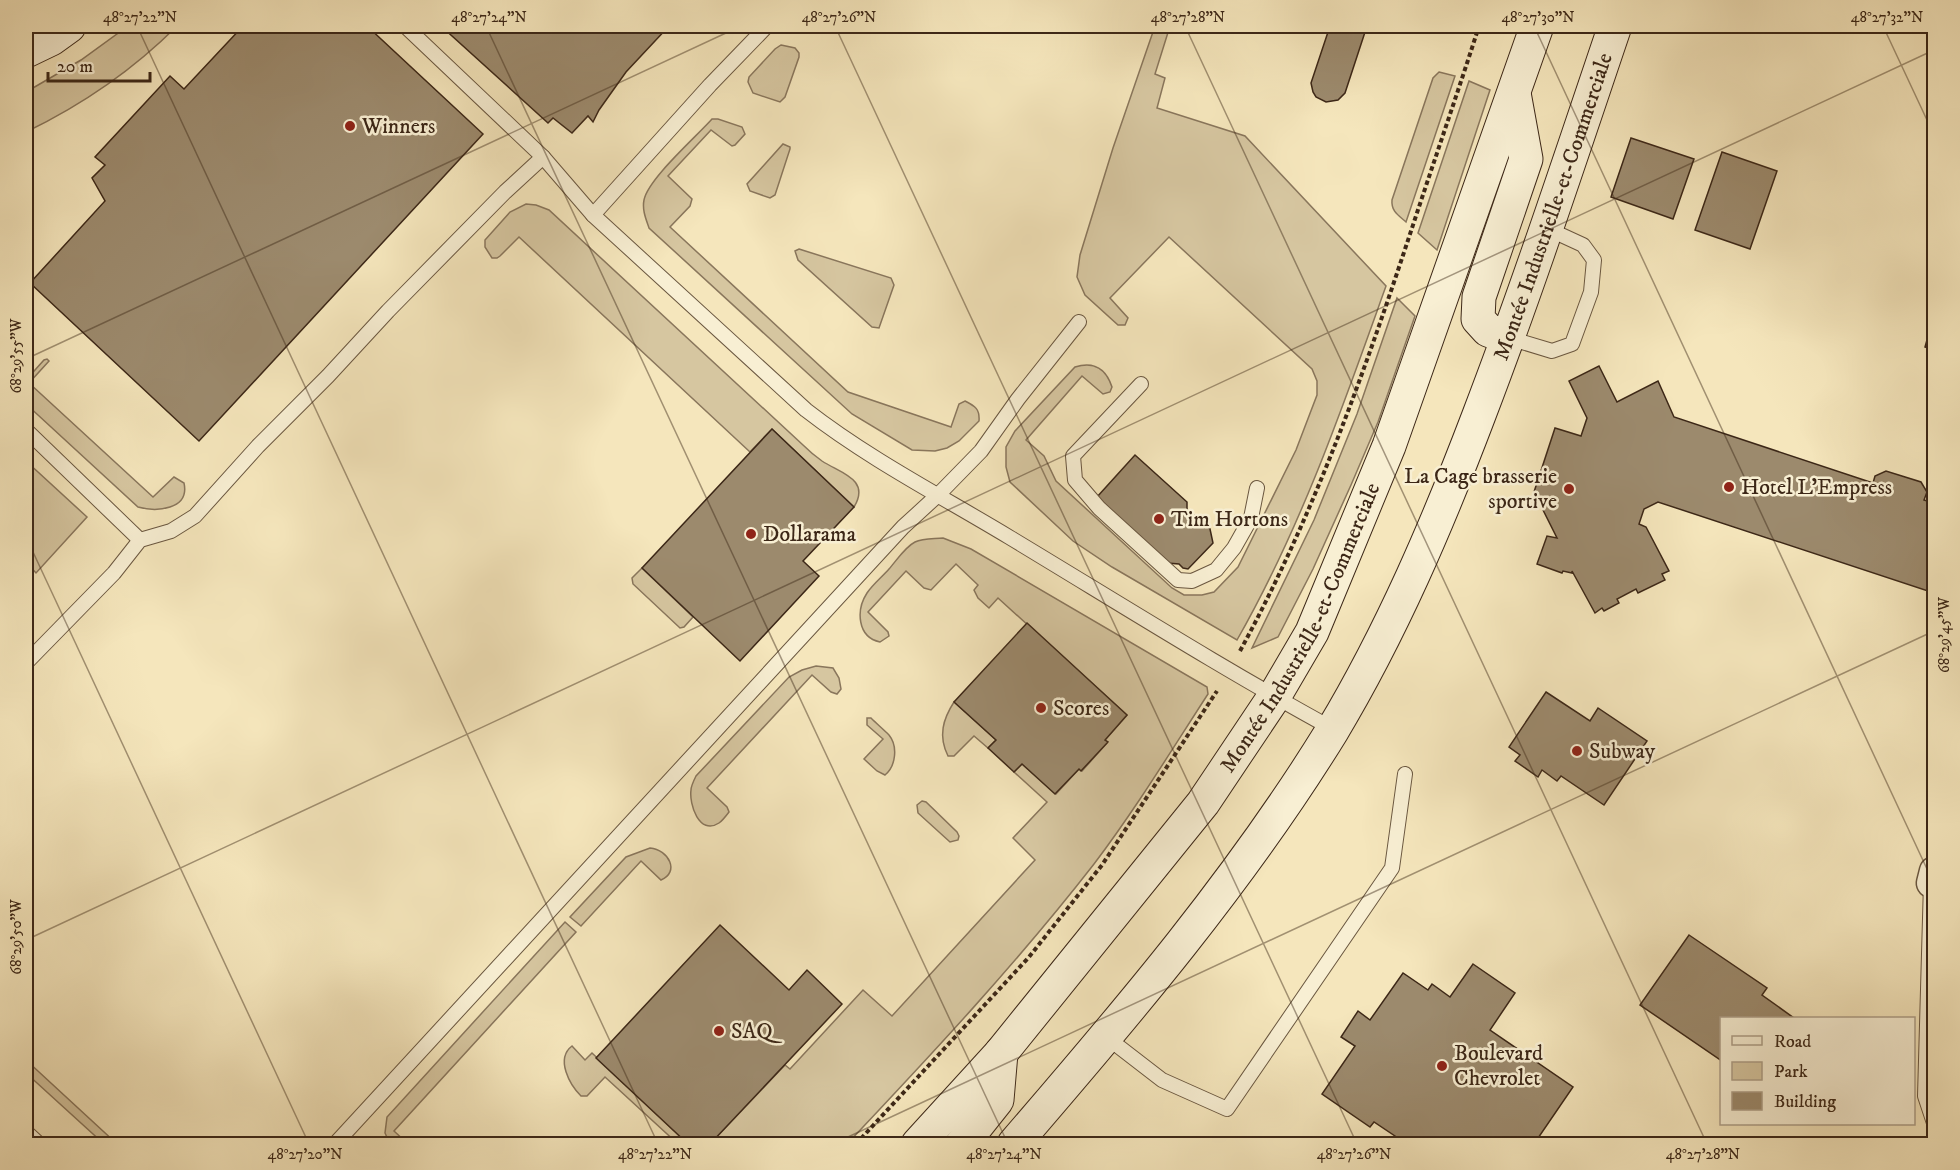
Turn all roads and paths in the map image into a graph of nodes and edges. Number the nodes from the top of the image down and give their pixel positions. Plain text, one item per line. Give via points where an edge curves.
1 (69, 26) edge
2 (405, 26) edge
3 (767, 26) edge
4 (1479, 26) edge
5 (1537, 26) edge
6 (1615, 26) edge
7 (26, 51) edge
8 (1514, 92) junction
9 (543, 157) junction
10 (593, 215) junction
11 (1546, 228) junction
12 (1079, 322) dead end
13 (1509, 338) junction
14 (1141, 384) dead end
15 (26, 430) edge
16 (1257, 488) dead end
17 (939, 494) junction
18 (140, 540) junction
19 (26, 663) edge
20 (1229, 670) junction
21 (1274, 697) junction
22 (1333, 729) junction
23 (1405, 774) dead end
24 (1933, 877) edge
25 (1105, 1036) junction
26 (1001, 1053) junction
27 (1935, 1124) edge
28 (26, 1132) edge
29 (39, 1144) edge
30 (335, 1144) edge
31 (856, 1144) edge
32 (918, 1144) edge
33 (962, 1144) edge
34 (1014, 1144) edge

1 - 7 main road
2 - 9 lane
3 - 10 lane
4 - 20 path via 1348,415 1317,493
5 - 8 main road, Montée Industrielle-et-Commerciale
6 - 11 main road, Montée Industrielle-et-Commerciale
8 - 13 main road via 1526,159 1479,297 1478,319 1488,330
8 - 21 main road, Montée Industrielle-et-Commerciale via 1389,446 1312,632
9 - 10 lane
9 - 18 lane via 388,311 195,516 171,531
10 - 17 lane via 837,435
11 - 13 main road, Montée Industrielle-et-Commerciale
11 - 13 lane via 1583,244 1589,252 1594,260 1591,292 1572,344 1552,351
12 - 17 lane via 981,451
13 - 22 main road, Montée Industrielle-et-Commerciale via 1442,513 1380,643
14 - 16 lane via 1073,456 1075,480 1099,508 1179,580 1192,581 1216,570 1251,518
15 - 18 lane
17 - 20 lane
17 - 30 lane via 895,536
18 - 19 lane via 114,573
20 - 21 lane
20 - 31 path via 1102,865 1029,957
21 - 22 lane
21 - 26 main road, Montée Industrielle-et-Commerciale via 1203,803
22 - 25 main road, Montée Industrielle-et-Commerciale via 1194,928
23 - 25 lane via 1392,868 1227,1109 1162,1080
24 - 27 lane via 1925,1096
25 - 34 main road, Montée Industrielle-et-Commerciale
26 - 32 main road, Montée Industrielle-et-Commerciale
26 - 33 main road via 997,1100
28 - 29 lane

